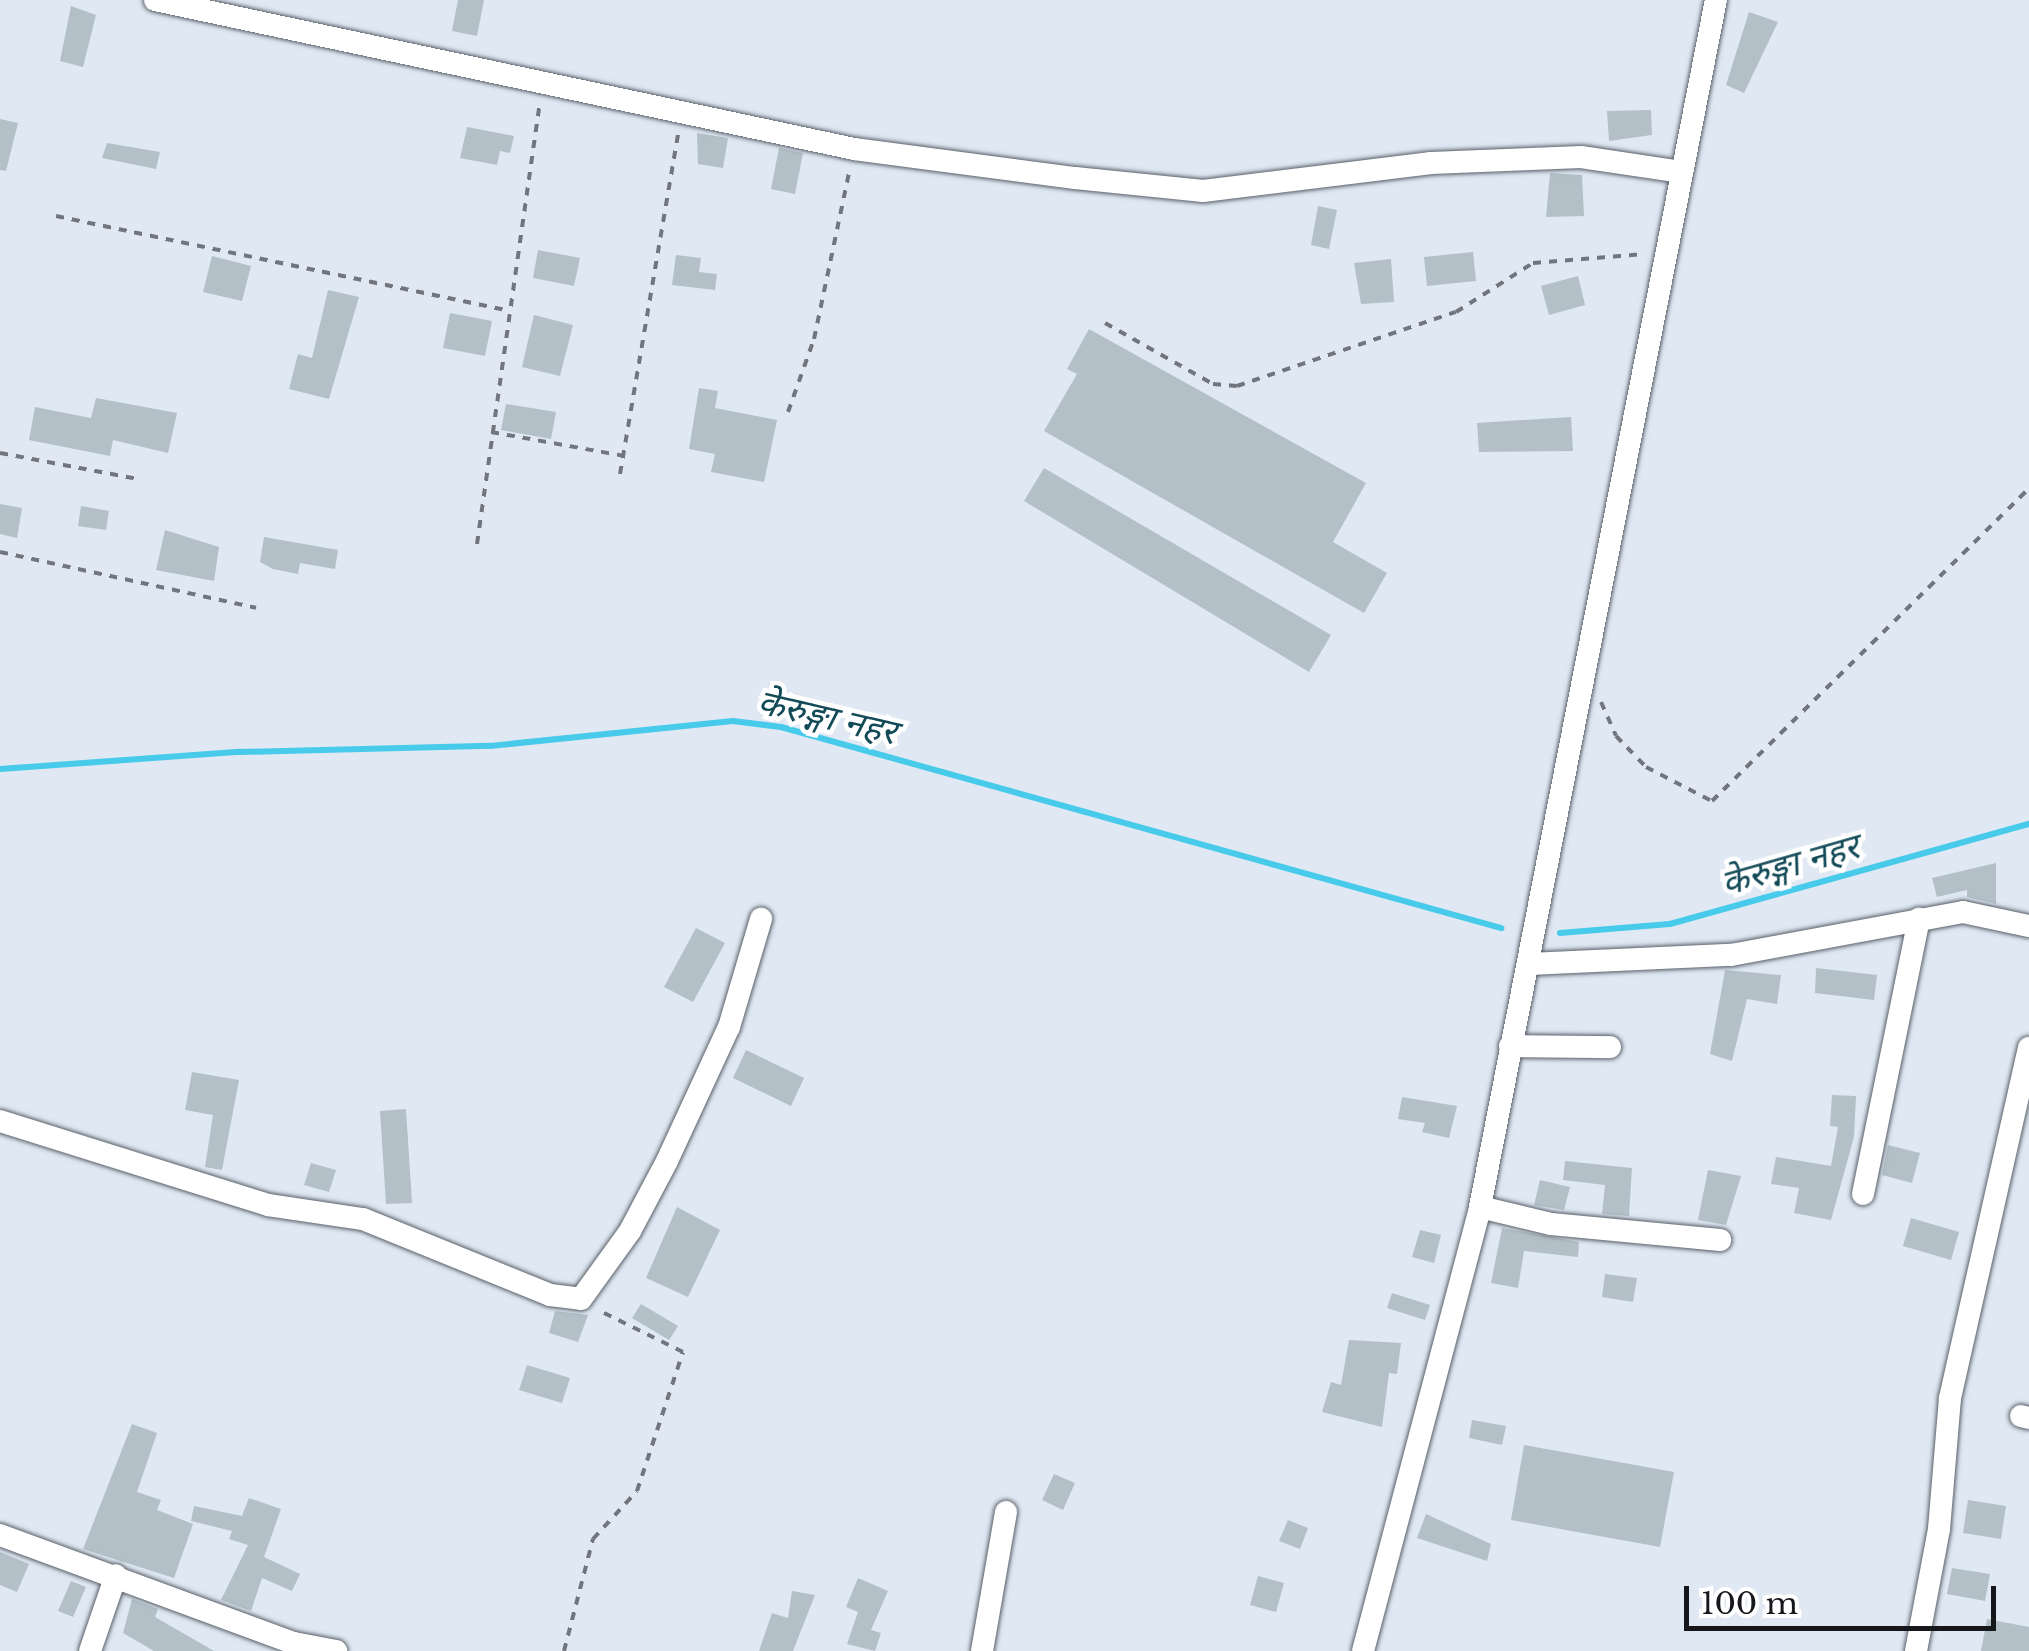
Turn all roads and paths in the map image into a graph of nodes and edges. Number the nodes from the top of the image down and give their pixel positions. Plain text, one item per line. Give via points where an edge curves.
1 (155, 0) edge
2 (1716, 0) edge
3 (542, 86) junction
4 (681, 114) junction
5 (854, 148) junction
6 (1681, 172) junction
7 (56, 216) dead end
8 (1665, 253) junction
9 (509, 311) junction
10 (1104, 323) dead end
11 (788, 412) dead end
12 (490, 432) junction
13 (0, 453) edge
14 (624, 456) junction
15 (620, 474) dead end
16 (137, 479) dead end
17 (2029, 488) edge
18 (477, 544) dead end
19 (0, 552) edge
20 (256, 608) dead end
21 (1600, 700) dead end
22 (761, 919) dead end
23 (1919, 919) junction
24 (2029, 926) edge
25 (1529, 964) junction
26 (1510, 1046) junction
27 (1610, 1047) dead end
28 (2029, 1048) edge
29 (0, 1121) edge
30 (1862, 1194) dead end
31 (1480, 1207) junction
32 (1720, 1240) dead end
33 (584, 1296) junction
34 (1006, 1512) dead end
35 (0, 1535) edge
36 (116, 1576) junction
37 (90, 1651) edge
38 (336, 1651) edge
39 (564, 1651) edge
40 (982, 1651) edge
41 (1362, 1651) edge
42 (1916, 1651) edge

1 - 3 street
2 - 6 street
3 - 4 street
3 - 9 path
4 - 5 street
4 - 14 path
5 - 6 street via 1203,191 1430,163 1580,157
5 - 11 path via 814,339
6 - 8 street
7 - 9 path
8 - 10 path via 1533,264 1456,312 1237,386 1213,384
8 - 25 street
9 - 12 path
12 - 14 path
12 - 18 path
13 - 16 path
14 - 15 path
17 - 21 path via 1712,801 1646,767 1616,736
19 - 20 path
22 - 33 street via 729,1027 667,1161
23 - 24 street via 1964,912
23 - 25 street via 1731,955
23 - 30 street
25 - 26 street
26 - 27 street
26 - 31 street
28 - 42 street via 1950,1398 1940,1529
29 - 33 street via 268,1205 363,1219 550,1294
31 - 32 street via 1551,1224
31 - 41 street
33 - 39 path via 683,1352 637,1490 593,1539
34 - 40 street
35 - 36 street
36 - 37 street
36 - 38 street via 294,1643

